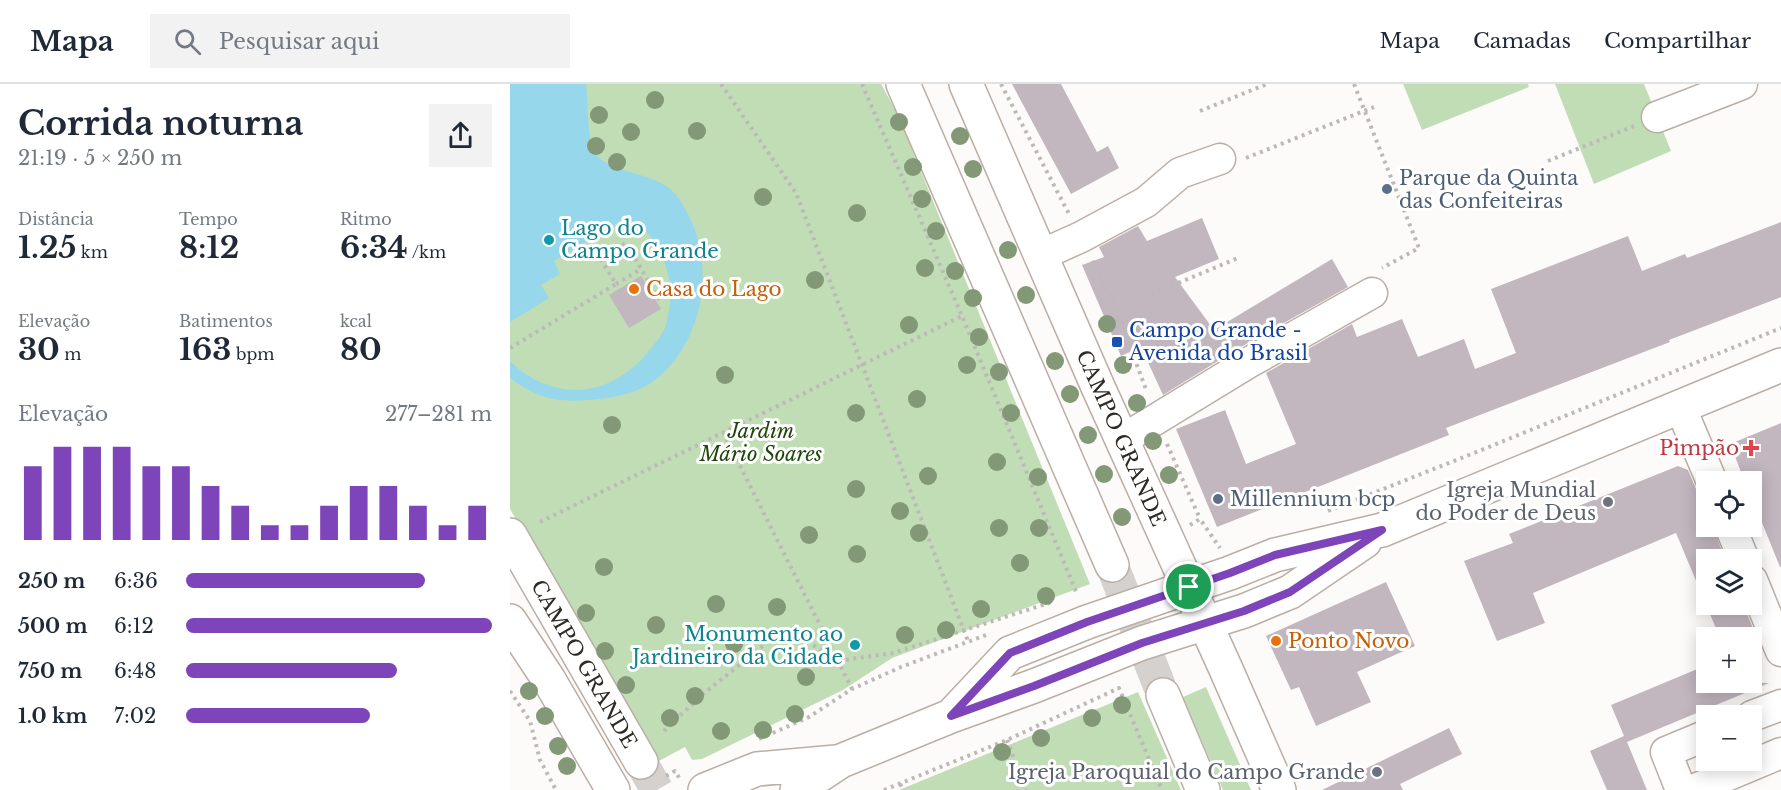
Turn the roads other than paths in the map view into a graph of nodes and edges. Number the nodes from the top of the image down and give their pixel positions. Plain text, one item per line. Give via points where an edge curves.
1 (903, 84) edge
2 (949, 84) edge
3 (966, 84) edge
4 (1742, 84) edge
5 (1657, 117) road end
6 (988, 131) junction
7 (1233, 159) road end
8 (1041, 255) junction
9 (1373, 283) road end
10 (1781, 365) edge
11 (1680, 406) junction
12 (1122, 440) junction
13 (1707, 471) edge
14 (1382, 530) junction
15 (510, 535) edge
16 (1112, 565) tunnel mouth
17 (1189, 587) junction
18 (1762, 604) edge
19 (510, 621) edge
20 (1205, 623) junction
21 (1781, 651) edge
22 (1163, 695) tunnel mouth
23 (1781, 705) edge
24 (1762, 712) edge
25 (951, 716) junction
26 (1696, 740) edge
27 (1781, 753) edge
28 (641, 762) tunnel mouth
29 (841, 762) junction
30 (613, 790) edge
31 (705, 790) edge
32 (797, 790) edge
33 (1203, 790) edge
34 (1279, 790) edge
35 (1682, 790) edge
36 (1693, 790) edge

1 - 16 main road
2 - 6 main road
3 - 6 main road, CAMPO GRANDE
4 - 5 street
6 - 8 main road, CAMPO GRANDE
7 - 8 street via 1180,173 1146,202
8 - 12 main road, CAMPO GRANDE
9 - 12 street
10 - 11 main road
11 - 13 street
11 - 14 main road
12 - 17 main road, CAMPO GRANDE
14 - 17 main road via 1275,555
14 - 20 main road via 1290,592
15 - 28 main road, CAMPO GRANDE
17 - 20 main road, CAMPO GRANDE
17 - 25 main road via 1010,653
18 - 21 street
19 - 30 main road, CAMPO GRANDE
20 - 25 main road
20 - 34 main road, CAMPO GRANDE
22 - 33 main road
23 - 24 street
25 - 29 main road
26 - 35 street via 1666,752
27 - 36 street
29 - 31 main road via 757,769
29 - 32 main road

